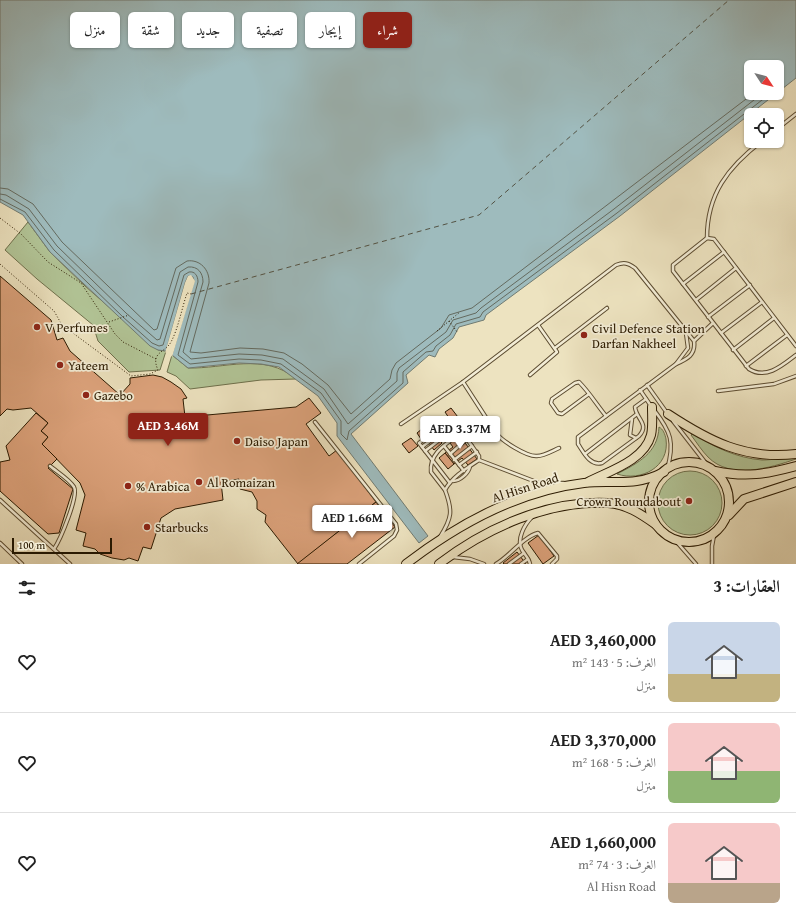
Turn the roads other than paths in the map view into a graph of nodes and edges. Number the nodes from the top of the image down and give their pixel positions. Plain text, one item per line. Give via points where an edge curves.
1 (796, 114) edge
2 (784, 123) edge
3 (754, 148) edge
4 (707, 238) junction
5 (724, 252) junction
6 (736, 268) junction
7 (683, 284) junction
8 (750, 286) junction
9 (696, 300) junction
10 (762, 302) junction
11 (607, 308) dead end
12 (708, 317) junction
13 (774, 318) junction
14 (713, 323) junction
15 (538, 325) junction
16 (685, 331) junction
17 (721, 334) junction
18 (787, 335) junction
19 (694, 341) junction
20 (796, 346) edge
21 (555, 348) junction
22 (734, 350) junction
23 (796, 355) edge
24 (676, 364) junction
25 (746, 366) junction
26 (530, 375) dead end
27 (796, 376) edge
28 (463, 382) junction
29 (646, 385) junction
30 (640, 390) junction
31 (718, 391) dead end
32 (589, 394) junction
33 (646, 398) junction
34 (652, 407) junction
35 (637, 414) junction
36 (668, 414) junction
37 (606, 416) junction
38 (632, 418) junction
39 (315, 422) dead end
40 (401, 424) dead end
41 (451, 431) junction
42 (462, 432) junction
43 (636, 438) junction
44 (467, 439) junction
45 (444, 446) junction
46 (472, 446) junction
47 (559, 448) dead end
48 (425, 451) junction
49 (476, 452) junction
50 (450, 454) junction
51 (585, 454) junction
52 (796, 454) edge
53 (432, 459) junction
54 (454, 460) junction
55 (479, 460) junction
56 (50, 466) dead end
57 (459, 466) junction
58 (470, 466) junction
59 (796, 466) edge
60 (711, 468) junction
61 (464, 471) junction
62 (665, 471) junction
63 (451, 482) junction
64 (796, 482) edge
65 (584, 483) junction
66 (445, 490) junction
67 (0, 500) edge
68 (537, 512) junction
69 (727, 518) junction
70 (655, 524) junction
71 (714, 535) junction
72 (437, 540) junction
73 (675, 540) junction
74 (0, 543) edge
75 (520, 543) junction
76 (54, 549) junction
77 (524, 553) junction
78 (449, 557) junction
79 (528, 559) junction
80 (22, 564) edge
81 (70, 564) edge
82 (359, 564) edge
83 (406, 564) edge
84 (439, 564) edge
85 (484, 564) edge
86 (496, 564) edge
87 (509, 564) edge
88 (521, 564) edge
89 (530, 564) edge
90 (552, 564) edge
91 (696, 564) edge
92 (712, 564) edge

1 - 2 lane
3 - 4 lane via 738,161 720,186 709,216
4 - 5 lane via 714,239
4 - 7 lane via 673,265 673,271
5 - 6 lane
5 - 7 lane
6 - 8 lane
6 - 9 lane
7 - 9 lane
8 - 10 lane
8 - 12 lane
9 - 12 lane
10 - 13 lane
10 - 17 lane
11 - 21 lane
12 - 14 lane
13 - 18 lane
13 - 22 lane
14 - 17 lane
14 - 19 lane
15 - 16 lane via 616,265 626,263 635,268
15 - 21 lane
15 - 28 lane
16 - 19 lane
16 - 24 lane via 688,348
17 - 22 lane
18 - 20 lane
18 - 25 lane
19 - 24 lane via 691,356
21 - 26 lane via 556,354
22 - 25 lane
23 - 25 lane via 783,366 769,372 756,372
24 - 29 lane
27 - 31 lane via 774,384
28 - 40 lane
28 - 47 lane via 502,440 536,457
29 - 30 lane
29 - 36 lane
30 - 33 lane
30 - 37 lane
32 - 32 lane via 576,382 552,399 551,403 558,413 562,414
32 - 37 lane
33 - 34 lane
33 - 35 lane via 635,407
34 - 62 lane via 666,426 671,439 672,449
34 - 65 main road via 651,436 646,447 631,460
35 - 38 lane
35 - 43 lane via 644,426
36 - 52 main road via 712,441 735,450 759,454
36 - 60 lane
37 - 51 lane via 577,439
38 - 43 lane via 630,435
38 - 51 lane
39 - 82 lane via 396,524 394,536
41 - 42 lane
41 - 48 lane
41 - 48 lane via 444,426 438,428 420,442
42 - 44 lane
42 - 45 lane
43 - 51 lane via 602,463 593,463
44 - 46 lane
44 - 50 lane
45 - 50 lane
45 - 53 lane
46 - 49 lane
46 - 54 lane
48 - 53 lane
49 - 55 lane
49 - 57 lane
50 - 54 lane
53 - 63 lane
53 - 66 lane via 431,472
54 - 57 lane
55 - 58 lane
55 - 65 lane via 539,483
56 - 76 lane via 73,485 75,492 62,534
57 - 61 lane
58 - 61 lane
58 - 63 lane via 468,472
59 - 60 main road via 754,476 734,476
60 - 62 main road via 688,462
60 - 69 main road via 723,480 728,492 730,505
61 - 63 lane
62 - 65 main road, Al Hisn Road via 641,482
62 - 70 main road via 652,487 649,500
63 - 66 lane
64 - 69 main road via 744,499
65 - 72 main road, Al Hisn Road via 514,501 464,524
66 - 72 lane via 451,514 447,526
67 - 76 lane
68 - 70 main road via 570,505 609,503 631,509
68 - 75 lane via 522,531
68 - 78 main road via 481,537
69 - 71 main road
70 - 73 main road via 664,534
71 - 73 main road via 688,543
71 - 92 lane
72 - 83 main road, Al Hisn Road
73 - 91 lane
74 - 80 lane
75 - 77 lane
75 - 86 lane via 514,551
75 - 90 lane via 535,534 540,534 557,556
76 - 81 lane
77 - 79 lane
77 - 87 lane
78 - 84 main road
78 - 85 lane via 470,559
79 - 88 lane
79 - 89 lane

